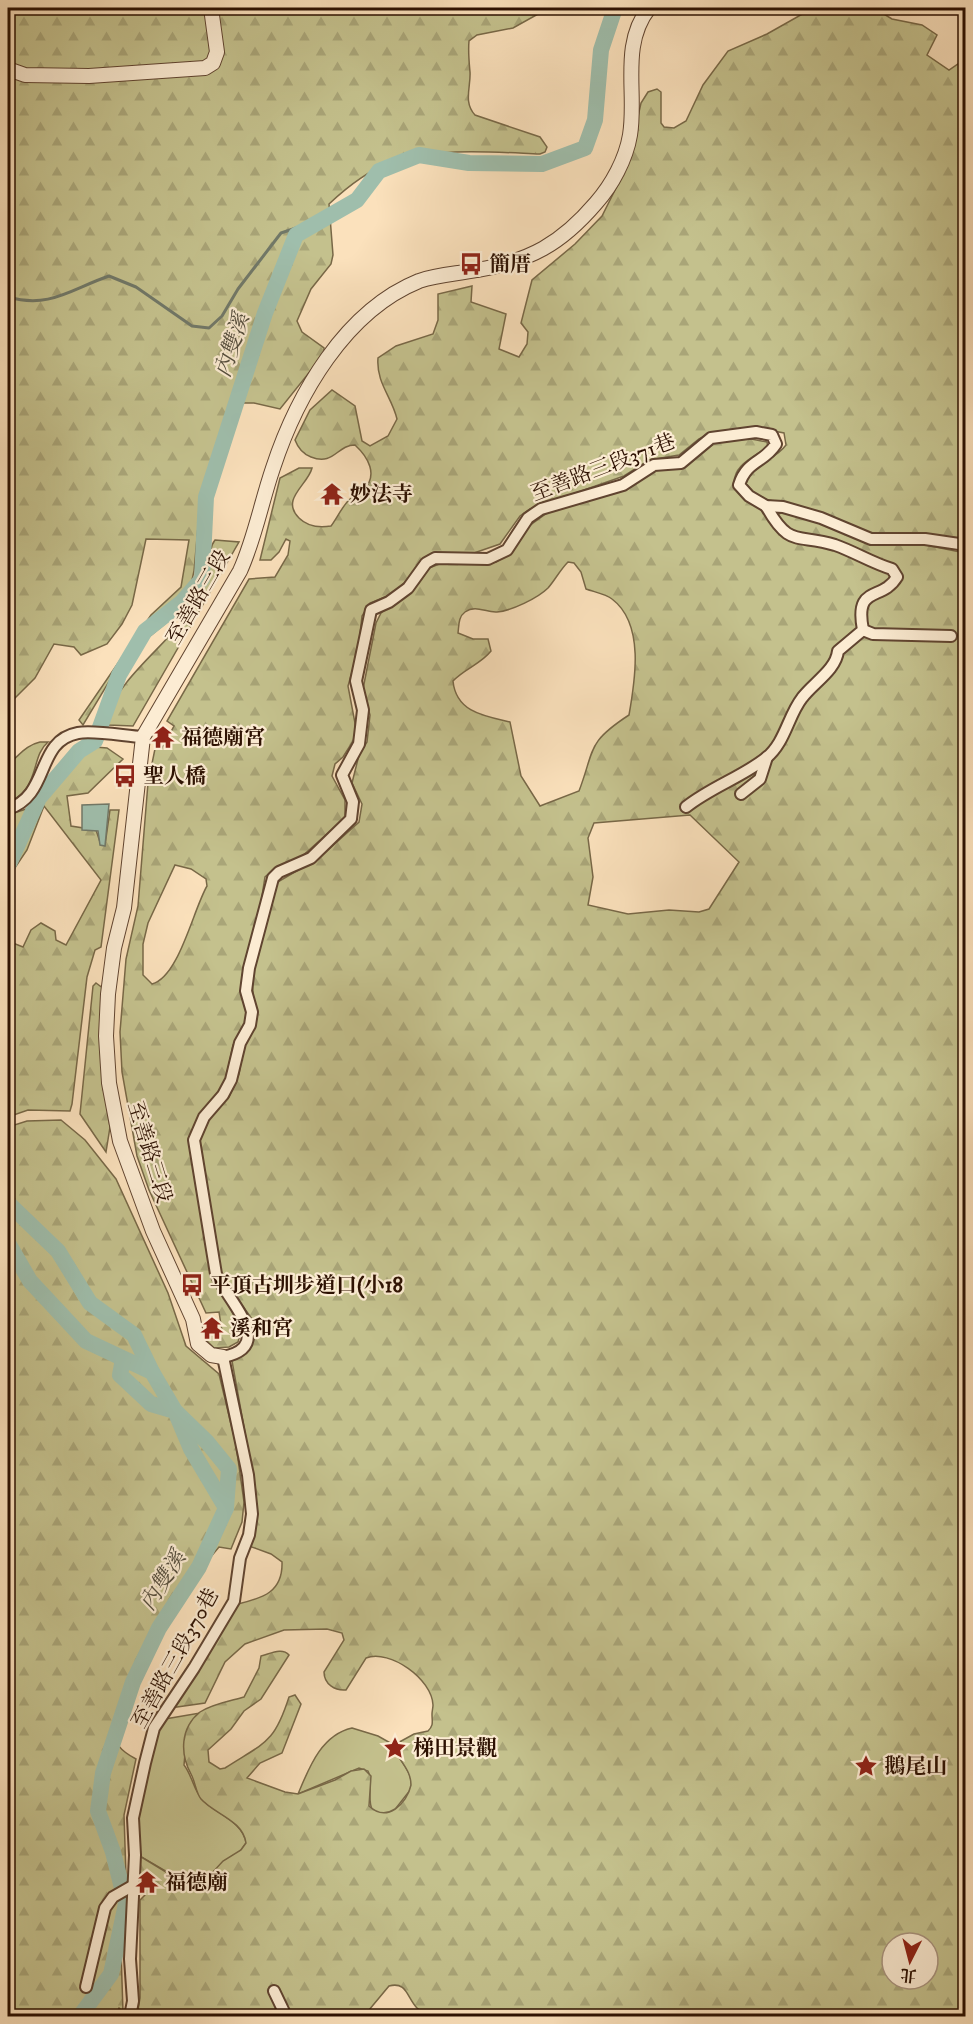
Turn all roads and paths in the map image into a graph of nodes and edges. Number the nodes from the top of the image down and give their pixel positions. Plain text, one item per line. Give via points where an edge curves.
1 (211, 8) edge
2 (649, 8) edge
3 (8, 69) edge
4 (766, 506) junction
5 (966, 545) edge
6 (863, 630) junction
7 (951, 636) dead end
8 (143, 737) junction
9 (767, 757) junction
10 (741, 794) dead end
11 (686, 807) dead end
12 (8, 809) edge
13 (223, 1357) junction
14 (134, 1886) junction
15 (86, 1987) dead end
16 (274, 1991) dead end
17 (130, 2016) edge
18 (286, 2016) edge

1 - 3 street via 217,52 213,63 205,68 88,76 25,75
2 - 8 street, 至善路三段 via 631,48 630,135 618,170 598,202 572,229 528,259 447,273 388,297 335,348 296,410 274,464 252,544 240,571
4 - 5 street, 至善路三段371巷 via 821,518 871,539 925,539
4 - 6 street via 778,526 790,536 834,545 897,573 895,581 862,605
4 - 13 street, 至善路三段371巷 via 748,496 740,485 748,466 771,452 776,444 772,435 756,432 718,436 681,463 654,465 623,485 541,509 528,518 507,550 488,559 435,558 426,563 408,588 371,610 356,681 363,710 359,744 342,775 353,802 351,819 311,858 273,878 249,968 246,992 252,1012 250,1025 240,1043 231,1080 204,1117 194,1140 216,1274 248,1328 243,1348
6 - 7 street via 873,634
6 - 9 street via 838,651 837,660 800,700 788,729
8 - 12 street via 90,732 58,740 25,801
8 - 13 street, 至善路三段 via 124,908 108,994 109,1083 127,1166 193,1320 198,1344 211,1355
9 - 10 street via 760,779
9 - 11 street
13 - 14 street, 至善路三段370巷 via 248,1475 252,1514 249,1536 240,1558 234,1601 154,1728 133,1818
14 - 15 street via 114,1897 105,1908
14 - 17 street, 至善路三段370巷
16 - 18 street

